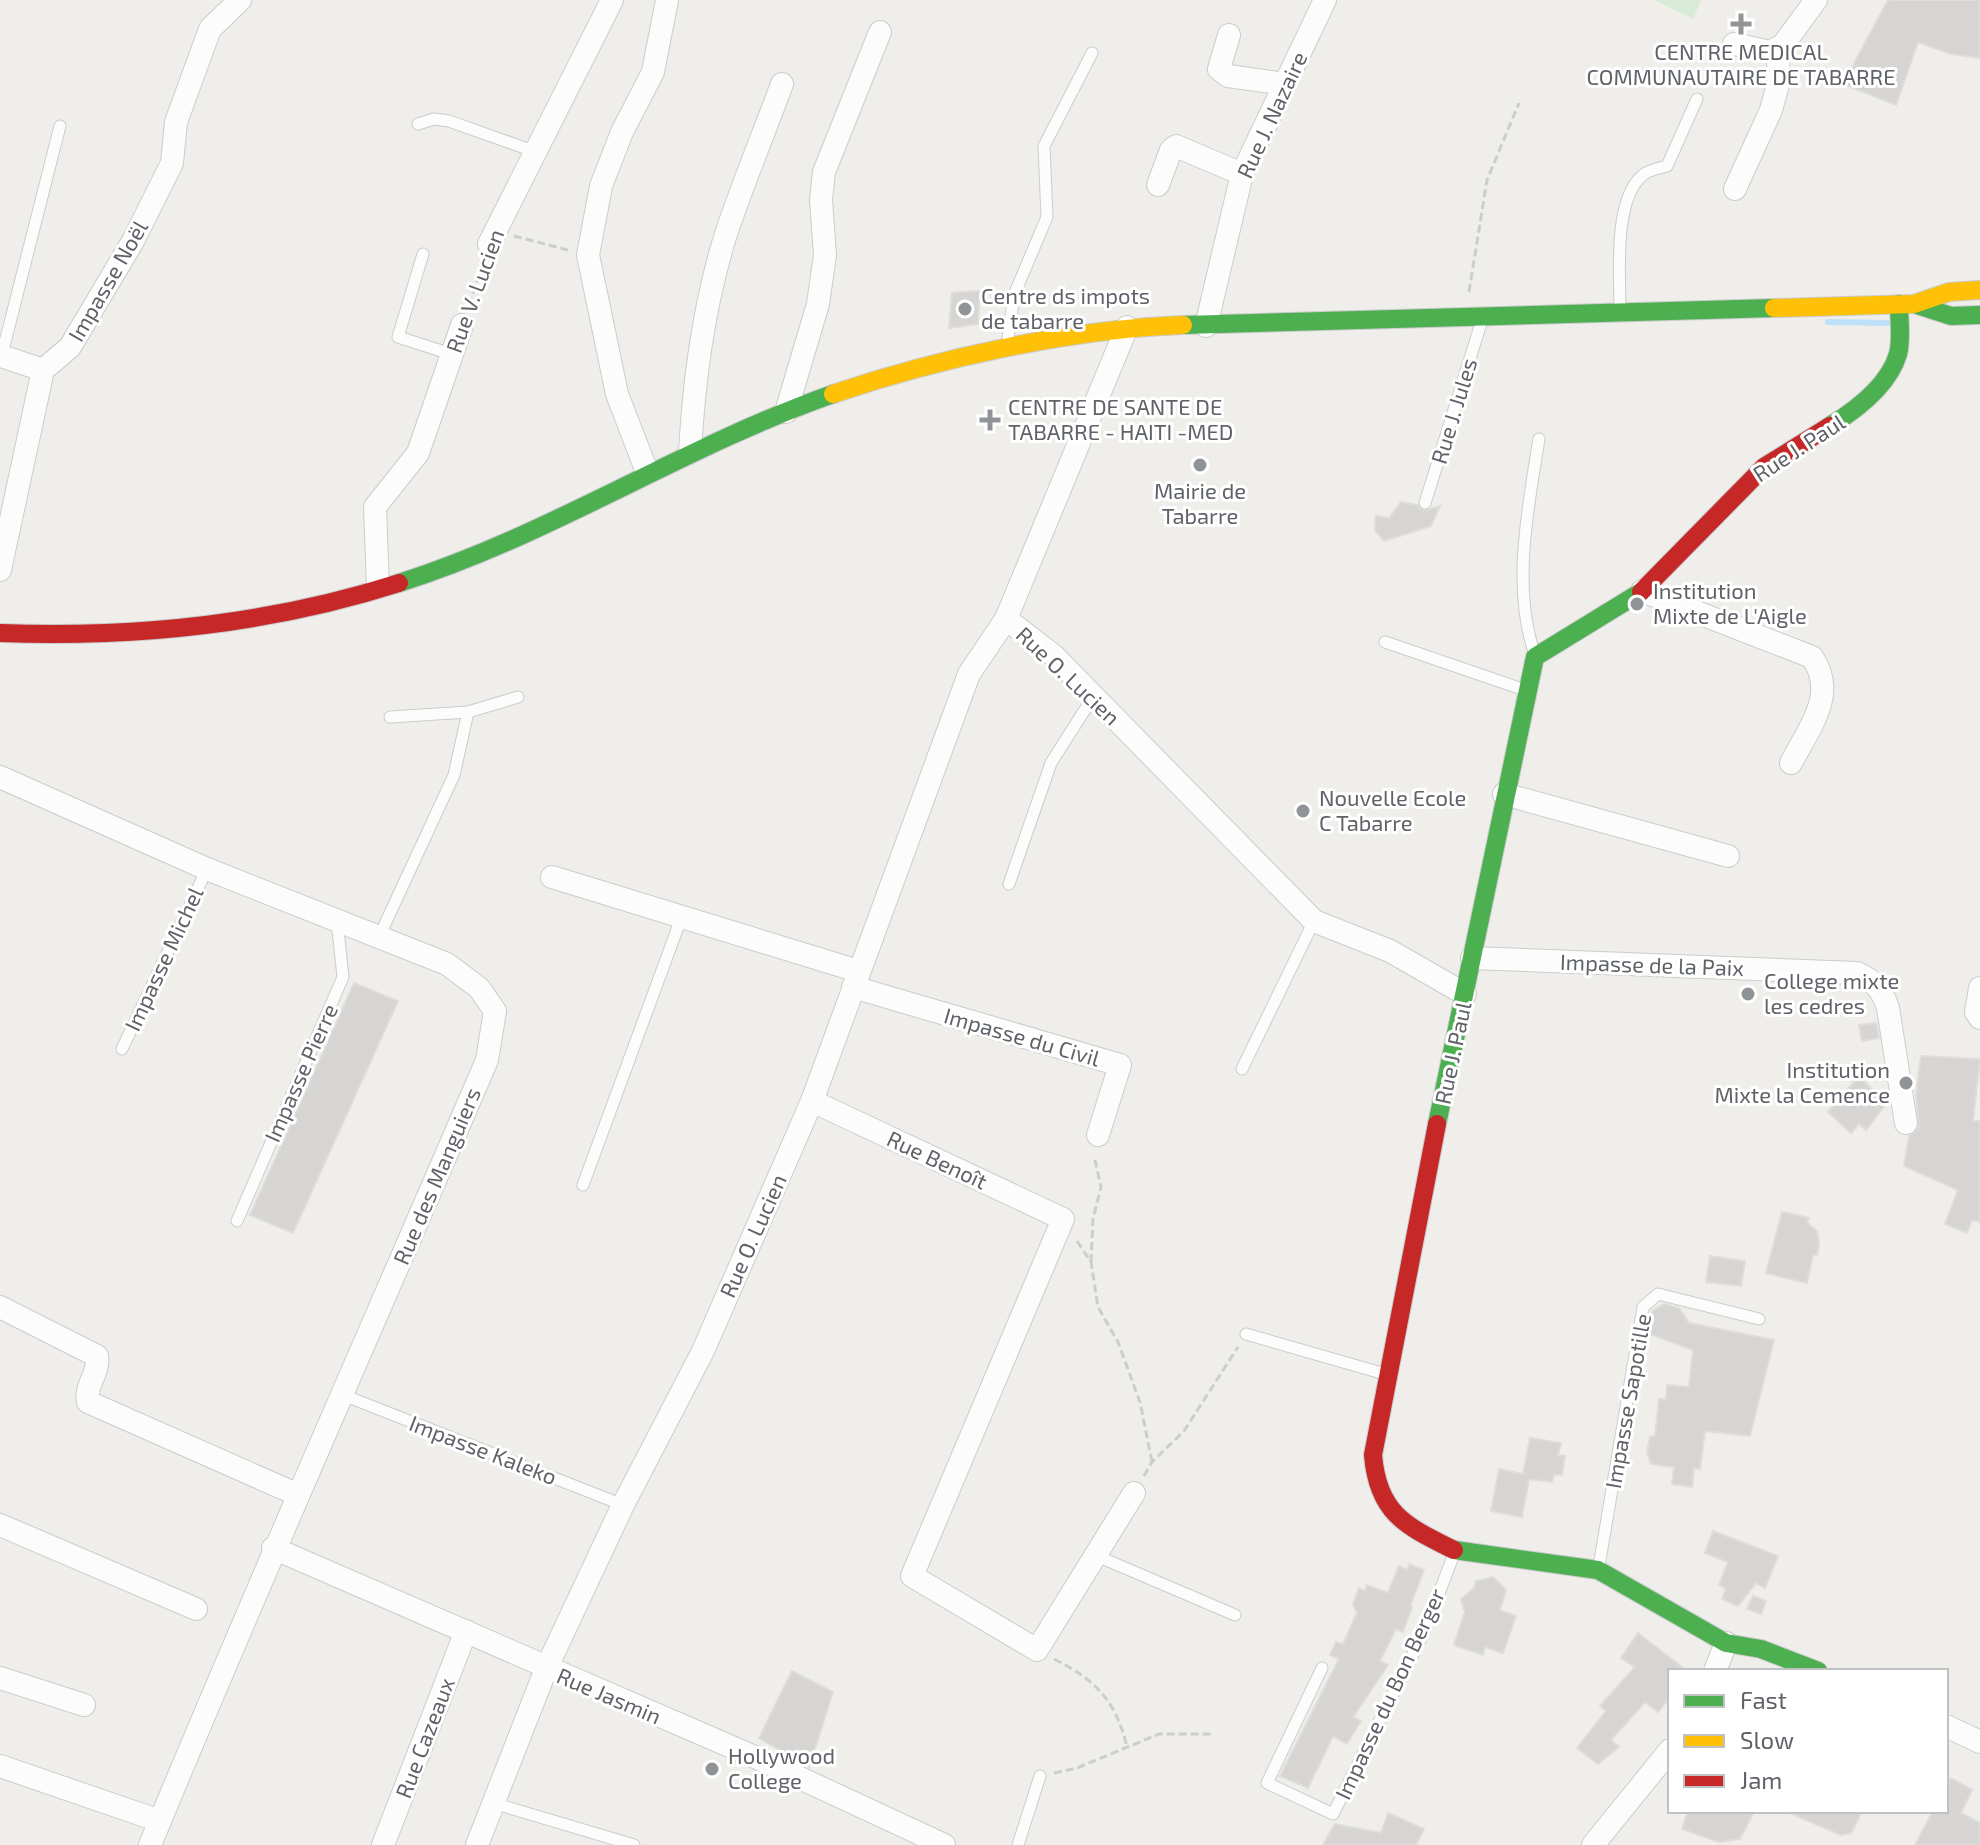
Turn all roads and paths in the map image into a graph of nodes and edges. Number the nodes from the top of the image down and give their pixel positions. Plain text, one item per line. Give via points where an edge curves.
1 (240, 0) edge
2 (612, 0) edge
3 (667, 0) edge
4 (1325, 0) edge
5 (1816, 0) edge
6 (880, 32) dead end
7 (1229, 35) dead end
8 (1734, 44) dead end
9 (1783, 45) junction
10 (1092, 53) dead end
11 (782, 84) dead end
12 (1285, 84) junction
13 (1697, 99) dead end
14 (1519, 103) dead end
15 (418, 124) dead end
16 (60, 126) dead end
17 (536, 152) junction
18 (1242, 174) junction
19 (1158, 185) dead end
20 (1735, 189) dead end
21 (492, 238) junction
22 (423, 254) dead end
23 (588, 255) junction
24 (1980, 290) edge
25 (1907, 304) junction
26 (1620, 314) junction
27 (1980, 315) edge
28 (1474, 319) junction
29 (462, 325) joint
30 (1206, 326) junction
31 (1127, 327) junction
32 (1006, 350) junction
33 (451, 354) junction
34 (1, 358) edge
35 (43, 370) junction
36 (786, 412) junction
37 (1539, 439) dead end
38 (690, 452) junction
39 (647, 472) junction
40 (1425, 503) dead end
41 (0, 570) edge
42 (378, 587) junction
43 (1642, 591) junction
44 (1006, 619) junction
45 (0, 633) edge
46 (1385, 642) dead end
47 (1535, 657) junction
48 (1526, 690) junction
49 (518, 697) dead end
50 (1093, 697) junction
51 (468, 712) junction
52 (390, 717) dead end
53 (1791, 763) dead end
54 (0, 777) edge
55 (1504, 794) junction
56 (1728, 856) dead end
57 (207, 869) junction
58 (552, 877) dead end
59 (1009, 884) dead end
60 (682, 916) junction
61 (337, 921) junction
62 (1314, 921) junction
63 (379, 937) junction
64 (1472, 958) junction
65 (856, 979) junction
66 (1980, 988) edge
67 (1465, 994) junction
68 (1980, 1018) edge
69 (122, 1049) dead end
70 (1242, 1069) dead end
71 (812, 1101) junction
72 (1906, 1123) dead end
73 (1098, 1135) joint
74 (583, 1185) dead end
75 (1063, 1219) junction
76 (237, 1221) dead end
77 (1091, 1262) junction
78 (0, 1307) edge
79 (1759, 1319) dead end
80 (1246, 1334) joint
81 (1386, 1374) junction
82 (343, 1395) junction
83 (1152, 1462) junction
84 (1134, 1493) joint
85 (296, 1494) junction
86 (623, 1505) junction
87 (0, 1525) edge
88 (273, 1548) junction
89 (1455, 1550) junction
90 (1097, 1556) junction
91 (1598, 1570) junction
92 (196, 1609) dead end
93 (1235, 1615) dead end
94 (466, 1631) junction
95 (1726, 1643) junction
96 (1037, 1650) junction
97 (1322, 1668) dead end
98 (546, 1669) junction
99 (1716, 1669) edge
100 (1813, 1669) edge
101 (0, 1678) edge
102 (84, 1705) dead end
103 (1948, 1727) edge
104 (1211, 1734) dead end
105 (1980, 1742) edge
106 (1127, 1747) junction
107 (1668, 1752) edge
108 (0, 1766) edge
109 (1040, 1776) joint
110 (493, 1803) junction
111 (160, 1821) junction
112 (150, 1845) edge
113 (383, 1845) edge
114 (477, 1845) edge
115 (634, 1845) edge
116 (944, 1845) edge
117 (1018, 1845) edge
118 (1593, 1845) edge

1 - 35 street, Impasse Noël via 210,29 176,122 172,163 133,241 70,347
2 - 17 street, Rue V. Lucien
3 - 23 street via 653,72 601,186
4 - 12 street, Rue J. Nazaire
5 - 9 street
6 - 36 street via 824,172 825,255 818,304
7 - 12 street via 1219,69 1228,76
8 - 9 street via 1770,52
9 - 20 street via 1771,110
10 - 32 lane via 1044,146 1047,217 1014,295
11 - 38 street via 726,235 708,305 693,394
12 - 18 street, Rue J. Nazaire
13 - 26 lane via 1667,166 1643,175 1626,203
14 - 28 path via 1487,180
15 - 17 lane via 449,121
16 - 34 lane
17 - 21 street, Rue V. Lucien
18 - 19 street via 1176,146
18 - 30 street, Rue J. Nazaire
21 - 23 path
21 - 29 path, Rue V. Lucien
22 - 33 lane via 398,337
23 - 39 street via 617,394
24 - 25 main road
25 - 26 main road
25 - 27 main road via 1951,316
25 - 43 main road, Rue J. Paul via 1899,351 1879,388 1857,409 1764,467
26 - 28 main road
28 - 30 main road
28 - 40 lane, Rue J. Jules
29 - 33 street, Rue V. Lucien
30 - 31 main road
31 - 32 main road
31 - 44 street, Rue O. Lucien
32 - 36 main road via 838,392
33 - 42 street, Rue V. Lucien via 418,453 375,507
34 - 35 street
35 - 41 street
36 - 38 main road
37 - 47 lane via 1523,578 1526,628
38 - 39 main road
39 - 42 main road via 478,556 433,575
42 - 45 main road via 287,611 193,626 46,637
43 - 47 main road, Rue J. Paul
43 - 53 street via 1812,657 1825,684 1822,702
44 - 50 street, Rue O. Lucien via 1053,655
44 - 65 street, Rue O. Lucien via 969,674
46 - 48 lane
47 - 48 main road, Rue J. Paul
48 - 55 main road, Rue J. Paul
49 - 51 lane
50 - 59 lane via 1051,763
50 - 62 street, Rue O. Lucien
51 - 52 lane
51 - 63 lane via 454,775
54 - 57 street, Rue des Manguiers
55 - 56 street
55 - 64 main road, Rue J. Paul
57 - 61 street, Rue des Manguiers
57 - 69 lane, Impasse Michel
58 - 60 street
60 - 65 street
60 - 74 lane
61 - 63 street, Rue des Manguiers
61 - 76 lane, Impasse Pierre via 343,977
62 - 67 street, Rue O. Lucien via 1390,951
62 - 70 lane
63 - 82 street, Rue des Manguiers via 447,964 479,988 495,1011 487,1060
64 - 67 main road, Rue J. Paul
64 - 72 street, Impasse de la Paix via 1857,973 1872,980 1885,1000
65 - 71 street, Rue O. Lucien
65 - 73 street, Impasse du Civil via 1120,1065
66 - 68 street
67 - 81 main road, Rue J. Paul
71 - 75 street, Rue Benoît
71 - 86 street, Rue O. Lucien via 703,1351
73 - 77 path via 1093,1158 1101,1187
75 - 77 path
75 - 96 street via 912,1576
77 - 83 path via 1098,1307 1118,1342 1140,1402
78 - 85 street via 97,1356 88,1402
79 - 91 lane, Impasse Sapotille via 1658,1294 1643,1307
80 - 81 lane
80 - 83 path via 1184,1431
81 - 89 main road, Rue J. Paul via 1373,1455 1381,1493 1408,1527
82 - 85 street, Rue des Manguiers
82 - 86 lane, Impasse Kaleko
83 - 84 path
84 - 90 street
85 - 88 street, Rue des Manguiers
86 - 98 street, Rue O. Lucien
87 - 92 street
88 - 94 street, Rue Jasmin
88 - 111 street, Rue des Manguiers
89 - 91 main road, Rue J. Paul
89 - 97 lane, Impasse du Bon Berger via 1426,1628 1333,1814 1267,1783
90 - 93 lane
90 - 96 street
91 - 95 main road, Rue J. Paul
94 - 98 street, Rue Jasmin
94 - 113 street, Rue Cazeaux
95 - 99 street
95 - 100 main road, Rue J. Paul via 1746,1644
96 - 106 path via 1083,1673 1119,1715
98 - 110 street, Rue O. Lucien
98 - 116 street, Rue Jasmin
101 - 102 street
103 - 105 street
104 - 106 path via 1159,1734
106 - 109 path via 1077,1768
107 - 118 street
108 - 111 street
109 - 117 lane
110 - 114 street, Rue O. Lucien
110 - 115 lane
111 - 112 street, Rue des Manguiers

